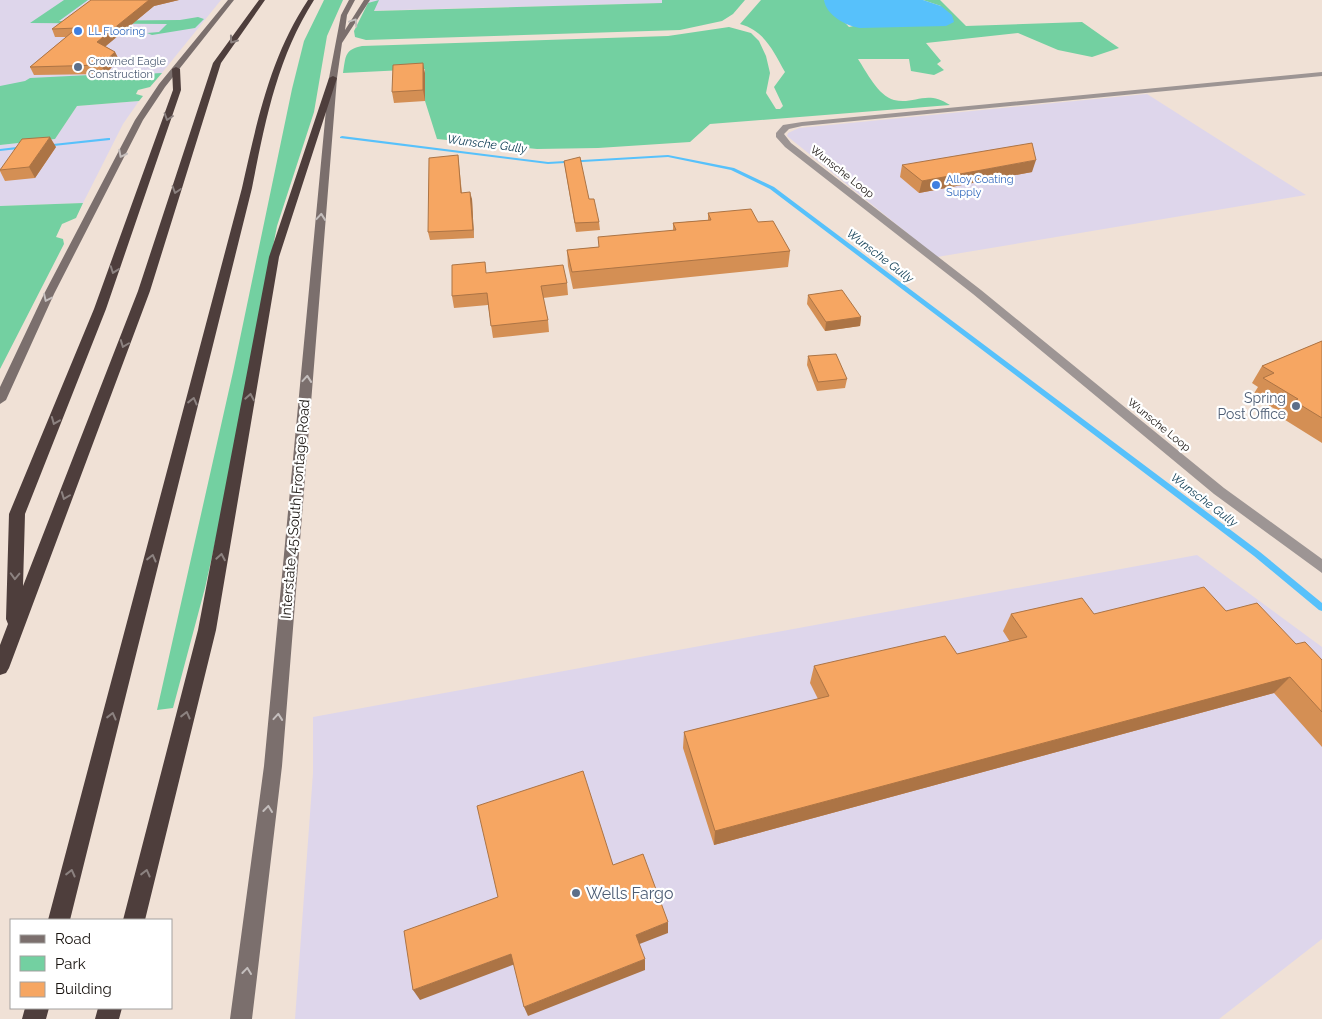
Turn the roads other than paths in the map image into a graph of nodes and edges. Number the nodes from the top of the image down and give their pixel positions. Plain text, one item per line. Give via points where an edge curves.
1 (231, 0) edge
2 (262, 0) edge
3 (312, 0) edge
4 (352, 0) edge
5 (367, 0) edge
6 (339, 43) junction
7 (176, 69) junction
8 (1322, 74) edge
9 (333, 78) junction
10 (0, 400) edge
11 (1322, 567) edge
12 (14, 630) junction
13 (0, 668) edge
14 (59, 919) edge
15 (134, 919) edge
16 (241, 1019) edge

1 - 7 main road
2 -> 12 highway via 217,63 144,291
14 -> 3 highway via 247,188 270,84 301,14
4 - 6 main road, Interstate 45 South Frontage Road via 344,15
6 -> 5 main road
6 - 9 main road, Interstate 45 South Frontage Road
7 -> 10 main road via 139,120 49,294
7 -> 12 highway via 177,90 151,166 93,326 17,514
8 - 11 street, Wunsche Loop via 802,124 786,127 780,133 788,145 977,292 1219,491
15 -> 9 highway via 207,630 274,256
16 -> 9 main road, Interstate 45 South Frontage Road via 274,766
12 - 13 highway

